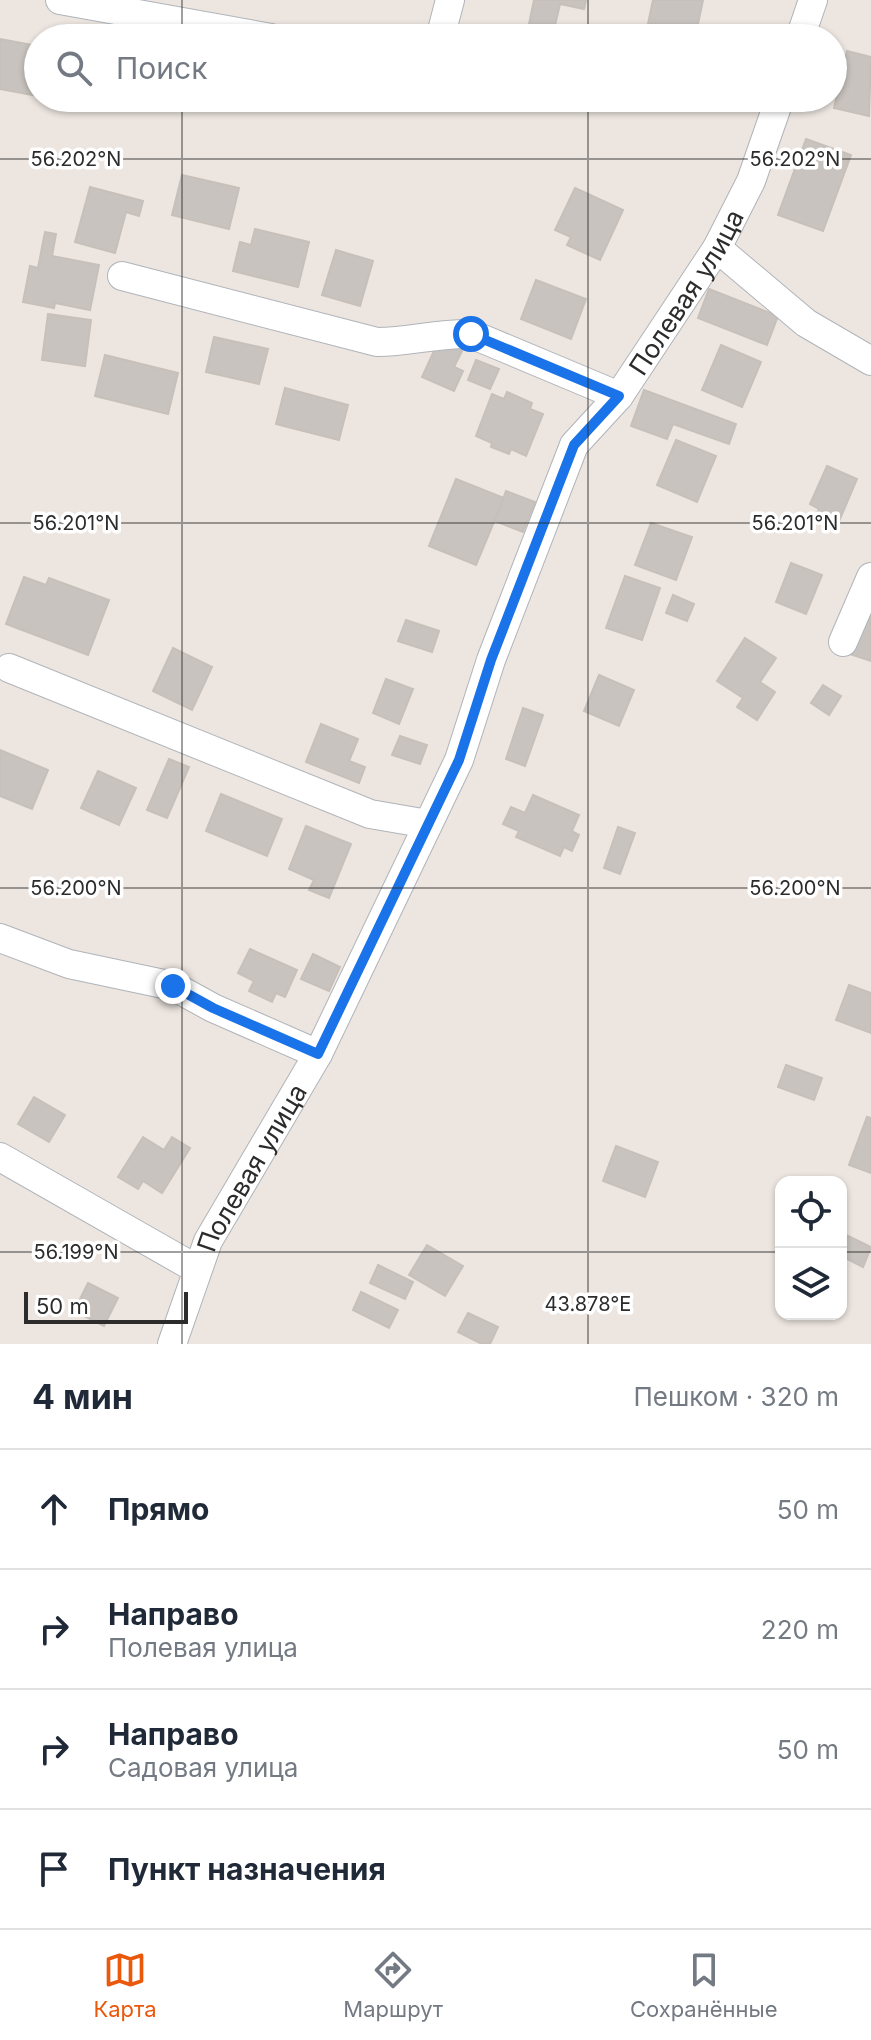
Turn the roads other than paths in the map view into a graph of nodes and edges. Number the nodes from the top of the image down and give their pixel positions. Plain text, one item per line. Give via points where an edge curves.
1 (60, 0) edge
2 (450, 0) edge
3 (813, 0) edge
4 (193, 24) edge
5 (444, 24) edge
6 (805, 24) edge
7 (775, 112) edge
8 (717, 248) junction
9 (122, 276) dead end
10 (871, 361) edge
11 (619, 396) junction
12 (871, 577) edge
13 (843, 642) dead end
14 (9, 668) dead end
15 (428, 824) junction
16 (0, 938) edge
17 (318, 1054) junction
18 (0, 1157) edge
19 (199, 1265) junction
20 (183, 1339) edge

1 - 4 street
2 - 5 street
3 - 6 street
7 - 8 street, Полевая улица via 751,181
8 - 10 street via 806,323
8 - 11 street, Полевая улица
9 - 11 street via 377,342 471,334
11 - 15 street, Полевая улица via 574,445 491,660 459,760
12 - 13 street
14 - 15 street via 370,814
15 - 17 street, Полевая улица
16 - 17 street via 69,964 173,986
17 - 19 street, Полевая улица
18 - 19 street via 186,1263
19 - 20 street, Полевая улица

